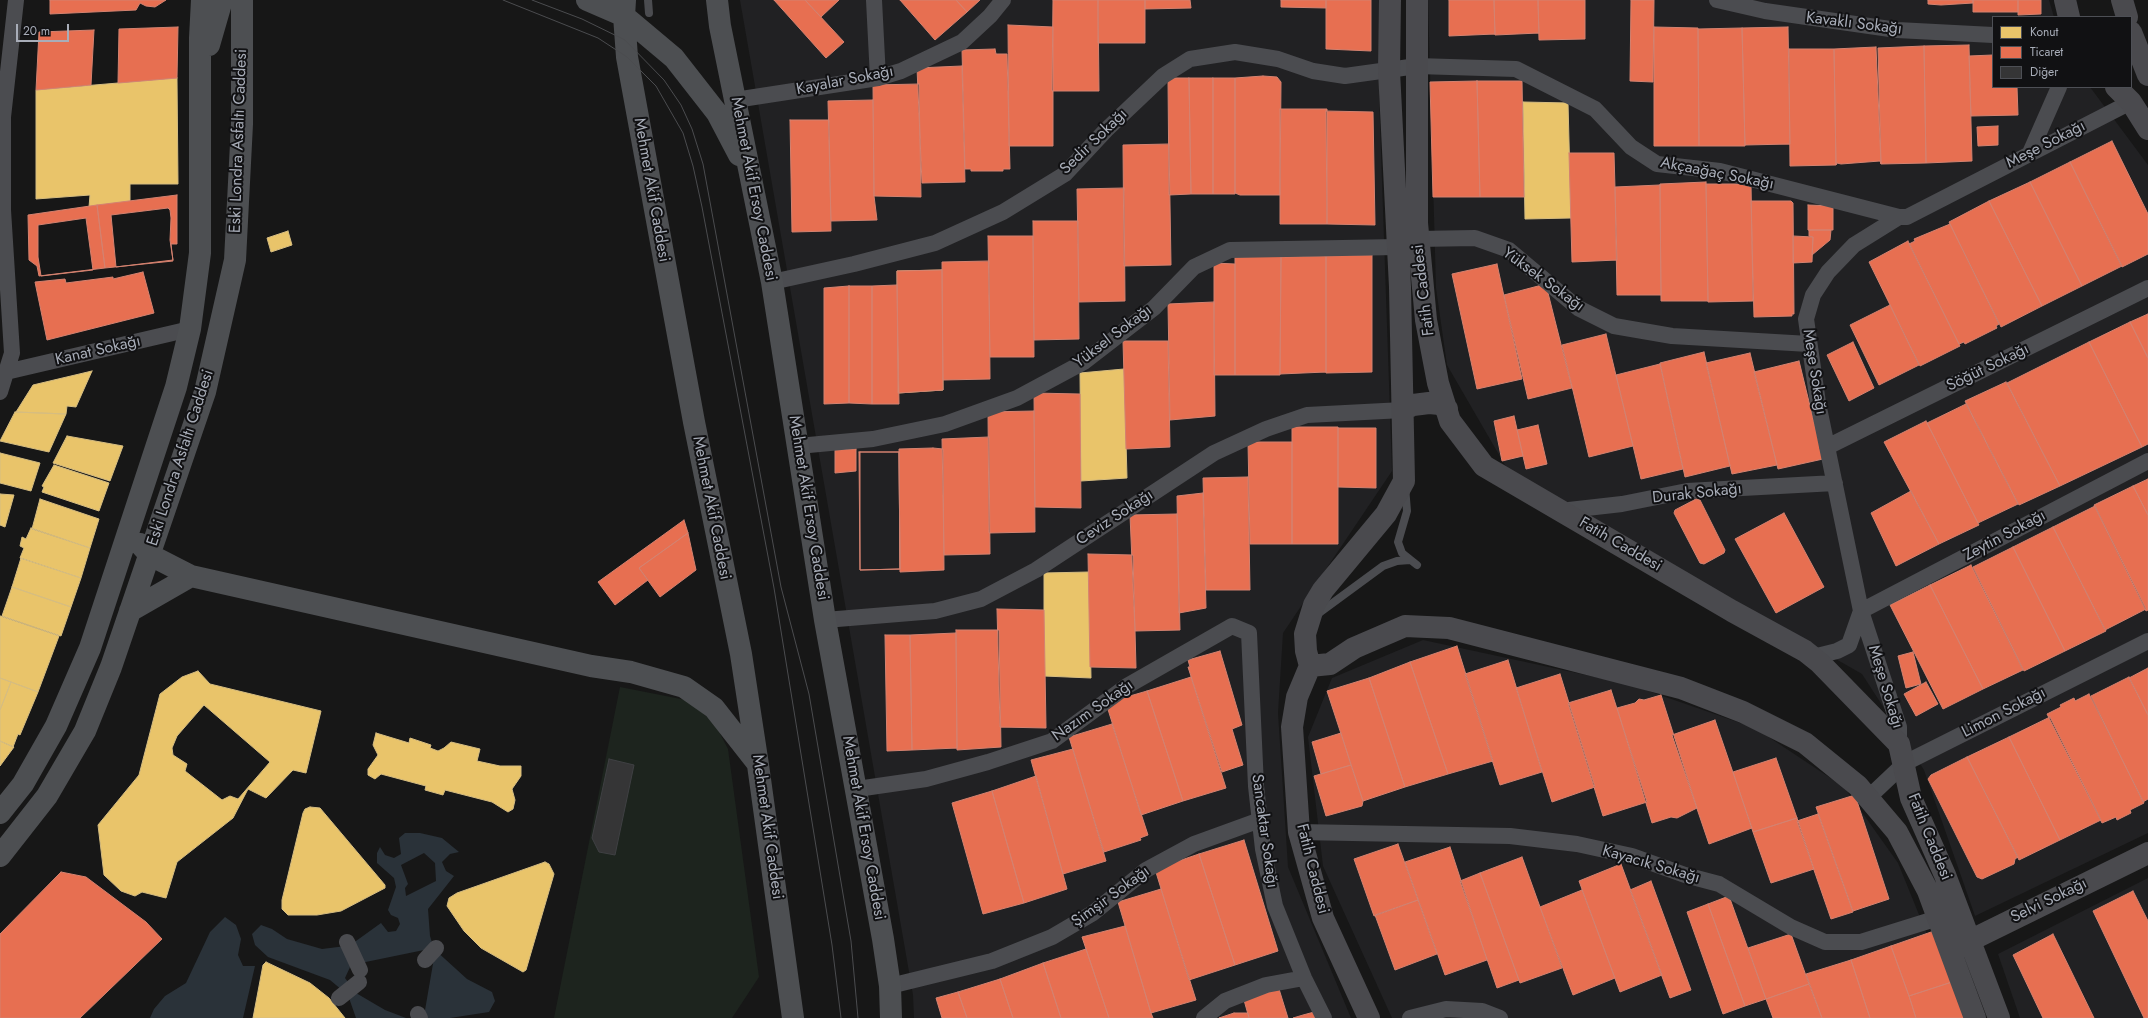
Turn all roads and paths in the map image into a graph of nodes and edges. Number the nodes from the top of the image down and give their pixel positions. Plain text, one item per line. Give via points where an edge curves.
1 (16, 0) edge
2 (202, 0) edge
3 (222, 0) edge
4 (242, 0) edge
5 (587, 0) edge
6 (648, 0) edge
7 (717, 0) edge
8 (874, 0) edge
9 (1002, 0) edge
10 (1390, 0) edge
11 (1417, 0) edge
12 (1717, 0) edge
13 (2065, 0) edge
14 (2122, 0) edge
15 (624, 8) edge
16 (649, 13) dead end
17 (2069, 16) edge
18 (2127, 16) edge
19 (2132, 34) edge
20 (1992, 35) edge
21 (1417, 66) junction
22 (1389, 71) junction
23 (2148, 74) edge
24 (878, 78) junction
25 (2059, 88) edge
26 (2117, 88) edge
27 (200, 98) junction
28 (735, 100) junction
29 (2131, 102) junction
30 (1, 117) edge
31 (2148, 129) edge
32 (2030, 153) junction
33 (751, 179) junction
34 (1899, 217) junction
35 (1418, 239) junction
36 (1398, 247) junction
37 (772, 282) junction
38 (2148, 288) edge
39 (190, 329) junction
40 (1809, 344) junction
41 (6, 372) junction
42 (0, 392) edge
43 (1447, 409) junction
44 (1403, 410) junction
45 (798, 446) junction
46 (1827, 448) junction
47 (2148, 461) edge
48 (1404, 480) junction
49 (1835, 484) junction
50 (1560, 511) junction
51 (128, 532) junction
52 (150, 555) junction
53 (191, 576) junction
54 (130, 611) junction
55 (1861, 611) junction
56 (825, 620) junction
57 (1309, 621) junction
58 (1249, 633) joint
59 (2148, 641) edge
60 (1805, 651) junction
61 (1310, 666) junction
62 (1902, 754) junction
63 (758, 765) junction
64 (857, 789) junction
65 (1868, 798) junction
66 (0, 812) edge
67 (1260, 820) junction
68 (1299, 832) junction
69 (2148, 853) edge
70 (0, 856) edge
71 (1938, 918) junction
72 (1969, 940) junction
73 (347, 942) dead end
74 (436, 948) dead end
75 (1950, 950) junction
76 (425, 960) dead end
77 (1304, 978) junction
78 (890, 986) junction
79 (339, 998) dead end
80 (794, 1018) edge
81 (891, 1018) edge
82 (1204, 1018) edge
83 (1324, 1018) edge
84 (1369, 1018) edge
85 (1410, 1018) edge
86 (1500, 1018) edge
87 (1975, 1018) edge
88 (1999, 1018) edge

1 - 30 street
2 - 27 main road, Eski Londra Asfaltı Caddesi
3 - 27 main road via 210,40
4 - 52 main road, Eski Londra Asfaltı Caddesi via 242,124 235,260 205,392
5 - 15 main road
6 - 16 lane
7 - 28 main road, Mehmet Akif Ersoy Caddesi
8 - 24 street
9 - 24 street, Kayalar Sokağı via 990,16 962,42 901,71
10 - 22 main road, Fatih Caddesi
11 - 21 main road, Fatih Caddesi
12 - 20 street, Kavaklı Sokağı via 1765,11 1890,29
13 - 17 main road
14 - 18 main road
15 - 33 main road via 679,64 717,113
15 - 63 main road, Mehmet Akif Caddesi via 627,57 694,422 740,654
19 - 23 main road
21 - 22 street, Sedir Sokağı
21 - 34 street, Akçaağaç Sokağı via 1516,68 1595,109 1631,147 1657,164 1720,171
21 - 35 main road, Fatih Caddesi
22 - 36 main road, Fatih Caddesi
22 - 37 street, Sedir Sokağı via 1345,76 1313,72 1278,59 1235,52 1190,59 1163,76 1106,130 1065,174 1002,212 935,243
24 - 28 street, Kayalar Sokağı
25 - 32 street
26 - 29 main road
27 - 39 main road, Eski Londra Asfaltı Caddesi via 200,253
28 - 33 main road, Mehmet Akif Ersoy Caddesi
29 - 31 main road
29 - 32 street, Meşe Sokağı
30 - 41 street via 3,210 12,353
32 - 34 street, Meşe Sokağı via 1907,217
33 - 37 main road, Mehmet Akif Ersoy Caddesi
34 - 40 street, Meşe Sokağı via 1854,245 1828,272 1813,296 1806,319
35 - 40 street, Yüksek Sokağı via 1475,238 1509,250 1578,308 1614,326 1672,336
35 - 43 main road, Fatih Caddesi via 1426,320 1438,382
36 - 44 main road, Fatih Caddesi
36 - 45 street, Yüksel Sokağı via 1230,250 1194,267 1154,308 1084,362 1017,398 945,424 873,439
37 - 45 main road, Mehmet Akif Ersoy Caddesi
38 - 46 street, Söğüt Sokağı
39 - 41 street, Kanat Sokağı
39 - 51 main road, Eski Londra Asfaltı Caddesi via 176,387
40 - 46 street, Meşe Sokağı
41 - 42 street
43 - 44 main road via 1440,404 1429,403 1413,405
43 - 50 main road, Fatih Caddesi via 1450,421 1484,466
44 - 48 main road, Fatih Caddesi
44 - 56 street, Ceviz Sokağı via 1307,415 1253,435 1214,453 1036,570 981,599 935,611
45 - 56 main road, Mehmet Akif Ersoy Caddesi
46 - 49 street, Meşe Sokağı
47 - 55 street, Zeytin Sokağı
48 - 57 main road, Fatih Caddesi via 1386,514 1323,590 1314,605
48 - 57 lane via 1408,500 1407,511 1398,542 1402,553 1413,563 1397,561 1383,566
49 - 50 street, Durak Sokağı via 1687,491 1622,504
49 - 55 street, Meşe Sokağı
50 - 60 main road, Fatih Caddesi
51 - 52 main road
51 - 66 main road, Eski Londra Asfaltı Caddesi via 90,648 56,726 23,784
52 - 53 main road
52 - 54 main road, Eski Londra Asfaltı Caddesi
53 - 54 main road
53 - 63 main road via 591,666 631,672 684,687 714,708
54 - 70 main road, Eski Londra Asfaltı Caddesi via 85,731 47,796
55 - 60 street via 1849,645 1817,656
55 - 62 street, Meşe Sokağı via 1899,727
56 - 64 main road, Mehmet Akif Ersoy Caddesi
57 - 61 main road, Fatih Caddesi via 1305,634
58 - 64 street, Nazım Sokağı via 1232,626 1127,686 1052,741 926,779
58 - 67 street, Sancaktar Sokağı
59 - 62 street, Limon Sokağı
60 - 62 main road, Fatih Caddesi via 1820,663
61 - 65 main road, Fatih Caddesi via 1330,664 1354,648 1405,626 1449,628 1681,688 1743,712 1805,743 1858,786
61 - 68 main road, Fatih Caddesi via 1297,697 1292,727
62 - 65 street, Limon Sokağı
62 - 72 main road, Fatih Caddesi via 1911,798 1945,875
63 - 80 main road, Mehmet Akif Caddesi
64 - 78 main road, Mehmet Akif Ersoy Caddesi
65 - 71 main road, Fatih Caddesi via 1896,832 1928,891
67 - 77 street, Sancaktar Sokağı via 1263,849 1275,906
67 - 78 street, Şimşir Sokağı via 1194,844 1146,870 1093,913 1052,937 992,961
68 - 71 street, Kayacık Sokağı via 1510,836 1577,844 1632,856 1719,884 1791,927 1824,942 1860,942
68 - 84 main road, Fatih Caddesi via 1323,918
69 - 72 main road, Selvi Sokağı
71 - 75 main road, Fatih Caddesi
72 - 75 main road, Selvi Sokağı
72 - 88 main road, Fatih Caddesi
73 - 79 street via 360,976
74 - 76 street
75 - 87 main road, Fatih Caddesi
77 - 82 street via 1266,985 1225,1001
77 - 83 street, Sancaktar Sokağı
78 - 81 main road, Mehmet Akif Ersoy Caddesi
85 - 86 street via 1446,1008 1482,1011

